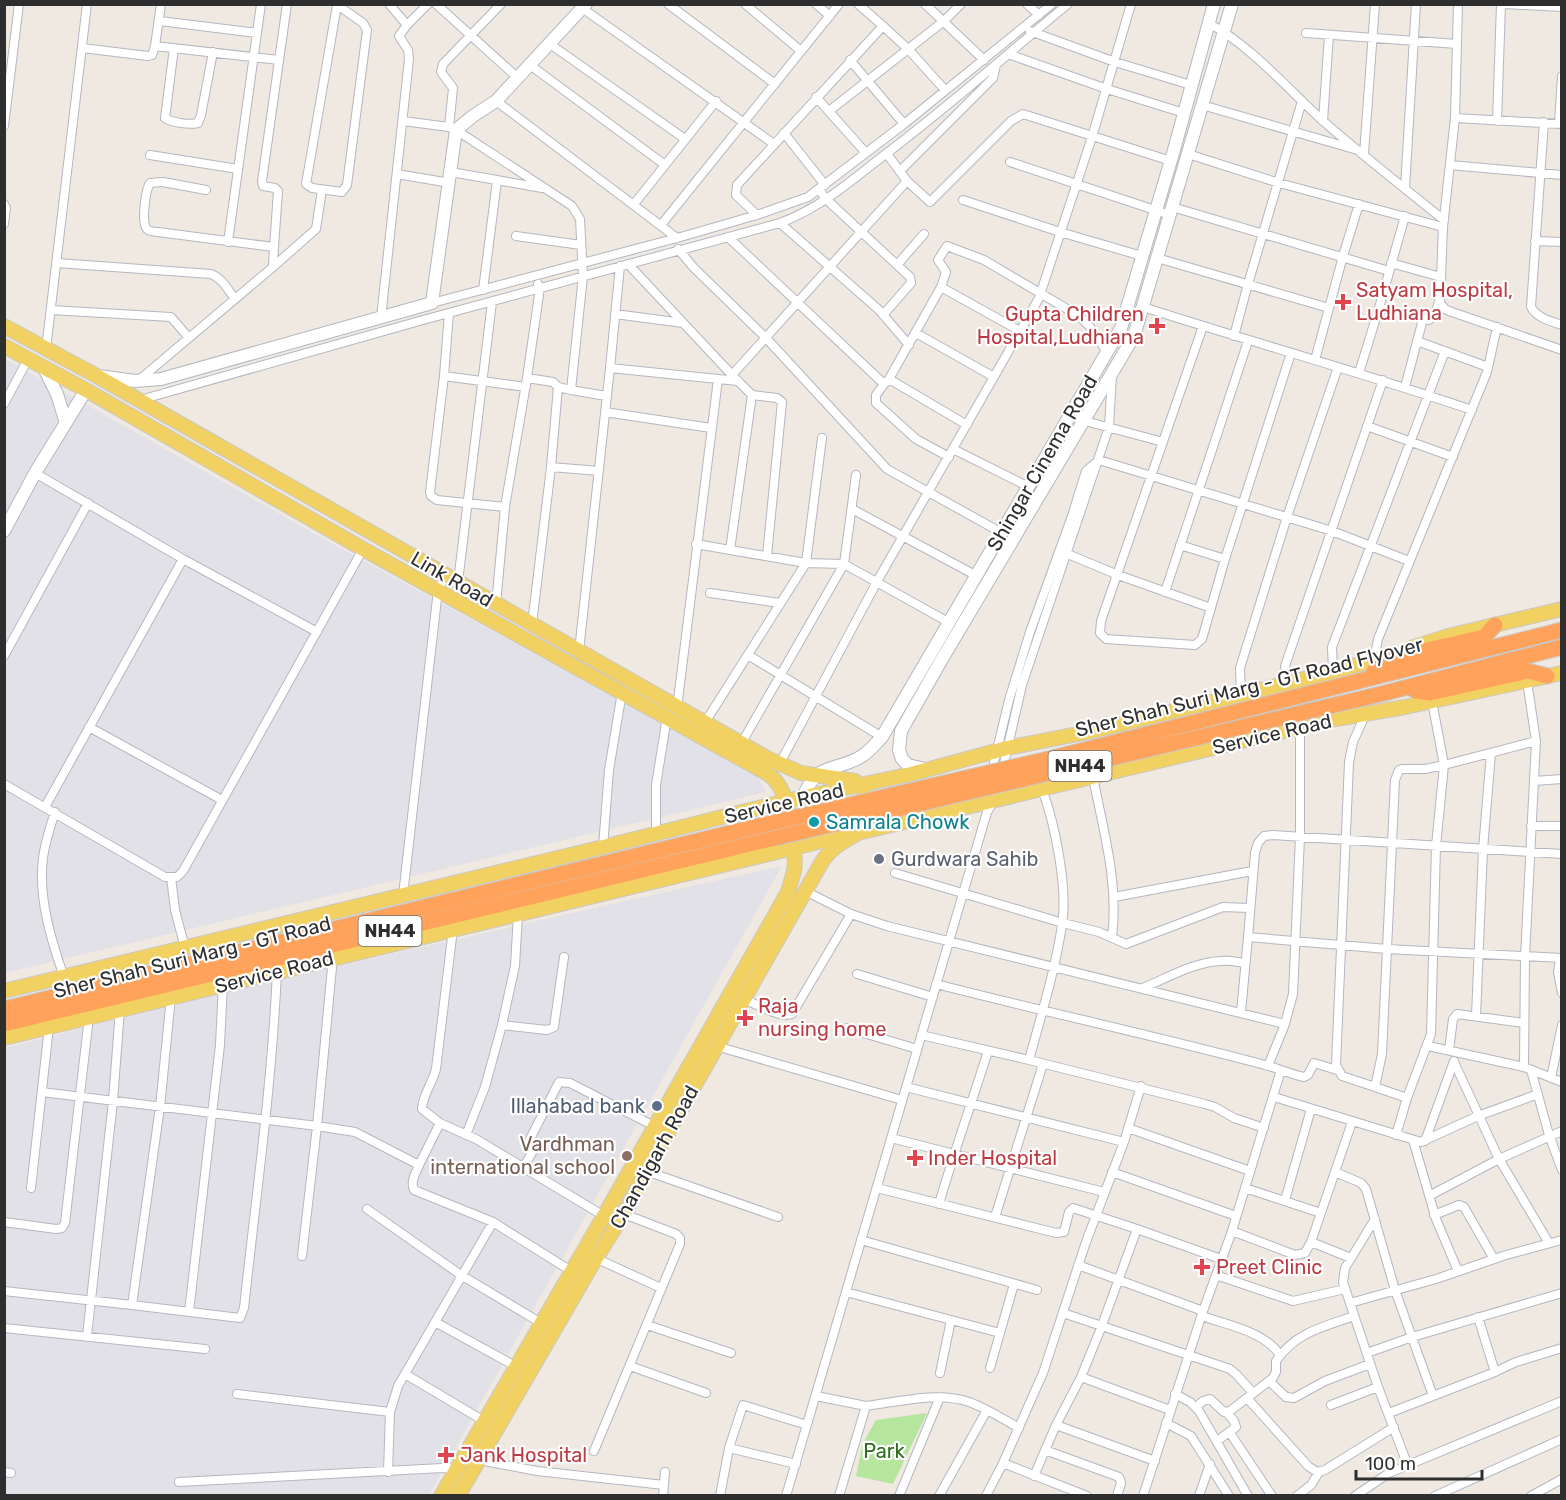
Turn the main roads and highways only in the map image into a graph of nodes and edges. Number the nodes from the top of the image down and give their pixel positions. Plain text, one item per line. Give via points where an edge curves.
1 (4, 327) edge
2 (4, 346) edge
3 (1562, 609) edge
4 (1495, 625) junction
5 (1562, 630) edge
6 (1562, 647) edge
7 (1554, 674) edge
8 (1371, 678) junction
9 (1410, 687) junction
10 (672, 713) junction
11 (861, 786) junction
12 (786, 801) junction
13 (771, 823) joint
14 (862, 832) junction
15 (775, 838) joint
16 (793, 849) junction
17 (4, 991) edge
18 (4, 1009) edge
19 (4, 1024) edge
20 (4, 1038) edge
21 (464, 1471) junction
22 (441, 1496) edge
23 (458, 1496) edge

1 - 10 main road, Link Road via 140,400 579,651
2 - 10 main road, Link Road via 622,692
3 - 4 main road, Service Road
4 - 8 highway via 1484,637 1378,663
4 - 11 main road, Service Road via 1333,672
5 - 8 highway, Sher Shah Suri Marg - GT Road Flyover / NH44
6 - 9 highway, Sher Shah Suri Marg - GT Road Flyover / NH44
7 - 9 highway via 1528,671 1430,693
7 - 14 main road, Service Road via 1300,727
8 - 13 highway, Sher Shah Suri Marg - GT Road Flyover / NH44, bridge
9 - 15 highway, Sher Shah Suri Marg - GT Road Flyover / NH44, bridge
10 - 11 main road, Link Road via 704,724 779,765 815,776 848,779
10 - 12 main road, Link Road via 775,779
11 - 12 main road, Service Road
11 - 14 main road via 871,813 869,826
12 - 16 main road, Link Road
12 - 17 main road, Service Road
13 - 18 highway, Sher Shah Suri Marg - GT Road / NH44
14 - 16 main road, Service Road
14 - 21 main road, Chandigarh Road via 830,850 742,998 624,1214 478,1460
15 - 19 highway, Sher Shah Suri Marg - GT Road / NH44
16 - 20 main road, Service Road
16 - 21 main road, Chandigarh Road via 794,871 788,892 484,1420
21 - 22 main road, Chandigarh Road
21 - 23 main road, Chandigarh Road

